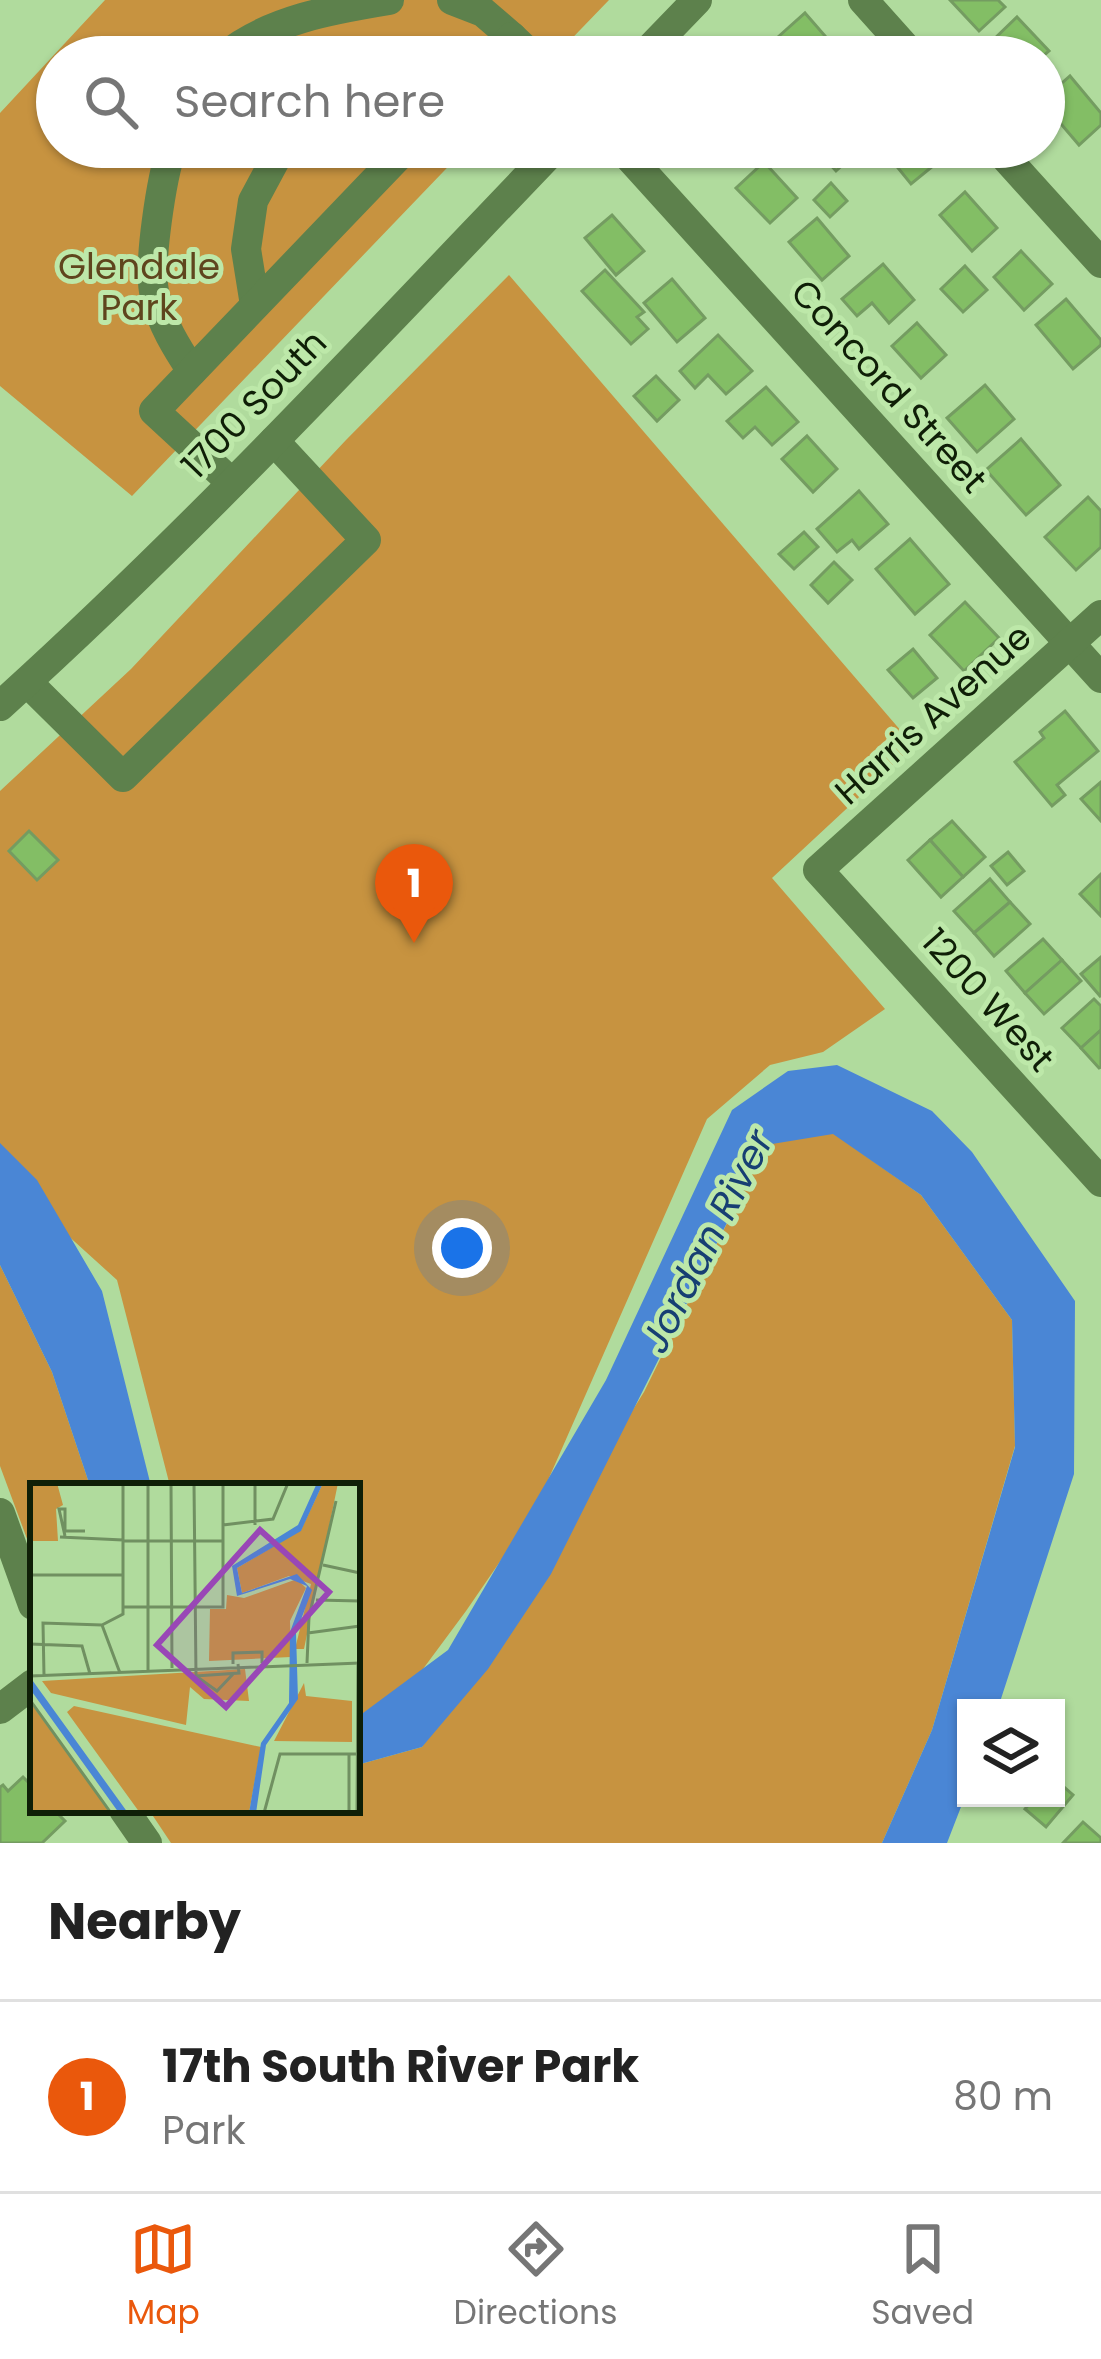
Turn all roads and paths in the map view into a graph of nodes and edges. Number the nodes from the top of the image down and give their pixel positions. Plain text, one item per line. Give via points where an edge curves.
1 (389, 0) edge
2 (452, 0) edge
3 (698, 0) edge
4 (863, 0) edge
5 (256, 36) edge
6 (502, 36) edge
7 (663, 36) edge
8 (895, 36) edge
9 (165, 168) edge
10 (271, 168) edge
11 (387, 168) edge
12 (536, 168) edge
13 (639, 168) edge
14 (1015, 168) edge
15 (1101, 263) edge
16 (255, 305) junction
17 (192, 371) junction
18 (274, 440) junction
19 (232, 483) junction
20 (1101, 615) edge
21 (1070, 643) junction
22 (1101, 678) edge
23 (27, 682) junction
24 (0, 706) edge
25 (818, 870) joint
26 (1101, 1182) edge
27 (0, 1514) edge
28 (30, 1597) edge
29 (30, 1686) edge
30 (0, 1709) edge
31 (126, 1813) edge
32 (147, 1843) edge

1 - 5 street
2 - 6 street via 483,12
3 - 7 street
4 - 8 street
9 - 17 street via 153,291
10 - 16 street via 254,201 246,249
11 - 16 street
12 - 18 street, 1700 South
13 - 21 street, Concord Street
14 - 15 street
16 - 17 street
17 - 19 street via 154,411
18 - 19 street, 1700 South
18 - 23 street via 366,540 123,777
19 - 23 street, 1700 South
20 - 21 street, Harris Avenue
21 - 22 street, Concord Street
21 - 25 street, Harris Avenue
23 - 24 street, 1700 South
25 - 26 street, 1200 West
27 - 28 street
29 - 30 street
31 - 32 street

